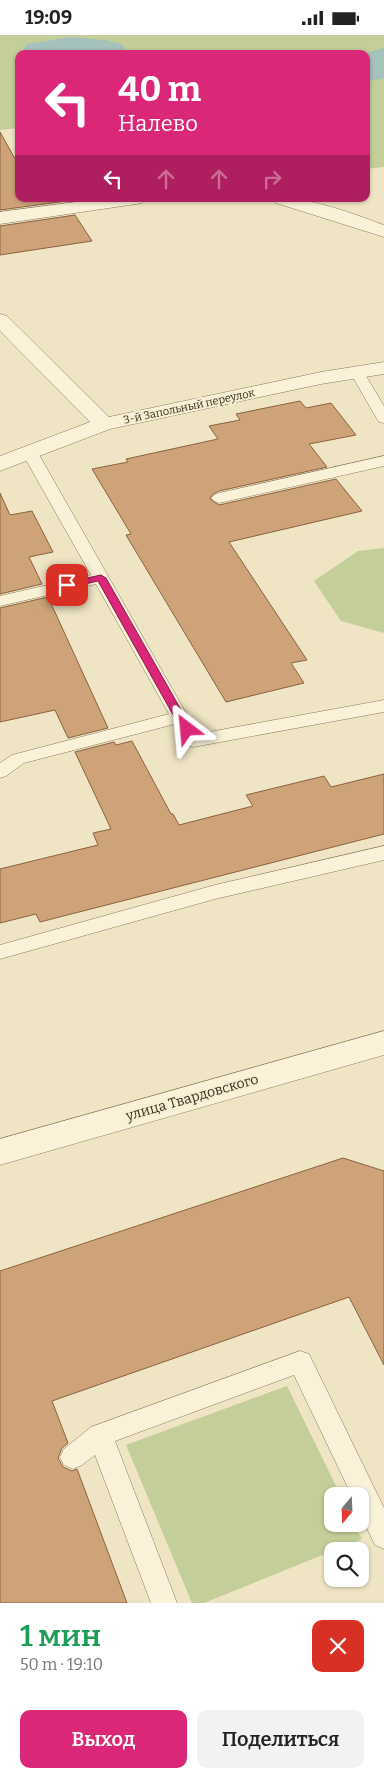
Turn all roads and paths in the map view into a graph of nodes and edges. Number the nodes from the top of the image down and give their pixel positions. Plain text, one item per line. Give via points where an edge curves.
1 (115, 202) edge
2 (292, 202) edge
3 (0, 218) edge
4 (384, 231) edge
5 (0, 320) edge
6 (384, 368) edge
7 (358, 373) junction
8 (384, 419) edge
9 (104, 424) junction
10 (30, 453) junction
11 (384, 461) edge
12 (0, 464) edge
13 (219, 498) dead end
14 (101, 578) junction
15 (0, 601) edge
16 (384, 706) edge
17 (180, 717) junction
18 (0, 772) edge
19 (384, 853) edge
20 (0, 952) edge
21 (383, 1045) edge
22 (0, 1152) edge
23 (100, 1435) junction
24 (73, 1457) dead end
25 (384, 1536) edge
26 (164, 1603) edge

1 - 3 street
2 - 4 street
5 - 9 street
6 - 7 street, 3-й Запольный переулок
7 - 8 lane
7 - 9 street, 3-й Запольный переулок
9 - 10 street, 3-й Запольный переулок
10 - 12 street, 3-й Запольный переулок
10 - 14 lane
11 - 13 lane
14 - 15 lane
14 - 17 lane
16 - 17 lane via 193,741
17 - 18 lane via 18,759
19 - 20 lane via 215,892
21 - 22 street, улица Твардовского
23 - 24 lane
23 - 25 lane via 300,1362
23 - 26 lane

